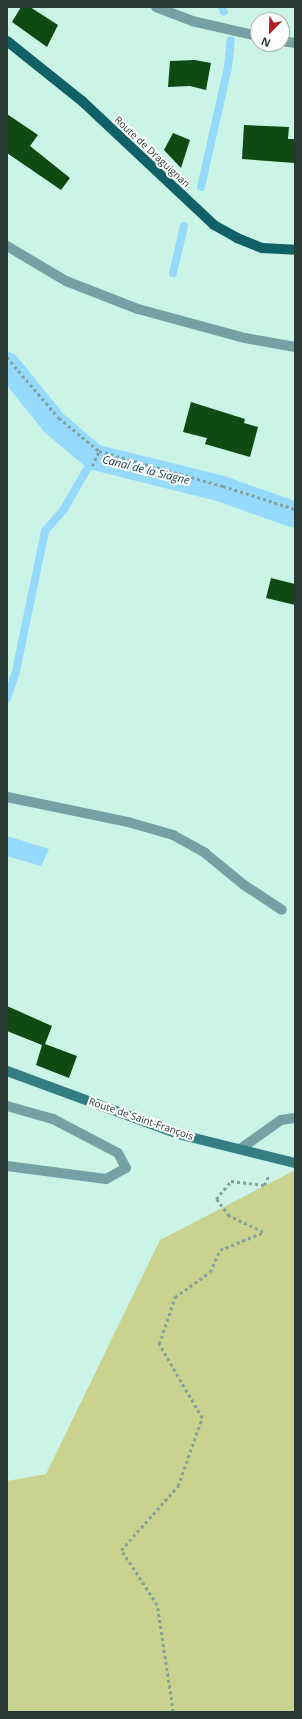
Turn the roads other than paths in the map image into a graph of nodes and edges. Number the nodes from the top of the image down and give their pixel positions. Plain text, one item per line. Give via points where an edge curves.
1 (156, 7) edge
2 (250, 34) edge
3 (7, 41) edge
4 (7, 246) edge
5 (295, 250) edge
6 (295, 346) edge
7 (7, 798) edge
8 (282, 910) dead end
9 (7, 1071) edge
10 (7, 1106) edge
11 (295, 1118) edge
12 (240, 1149) junction
13 (279, 1158) junction
14 (295, 1163) edge
15 (7, 1166) edge
16 (295, 1168) edge

1 - 2 street via 192,21
3 - 5 main road, Route de Draguignan via 82,101 214,225 262,248
4 - 6 street via 66,281 138,309 245,338
7 - 8 street via 128,822 173,835 205,853 244,885
9 - 12 main road, Route de Saint-François via 178,1134
10 - 15 street via 53,1119 118,1153 126,1168 106,1179
11 - 12 street via 281,1120
12 - 13 main road, Route de Saint-François
13 - 14 main road, Route de Saint-François
13 - 16 street

